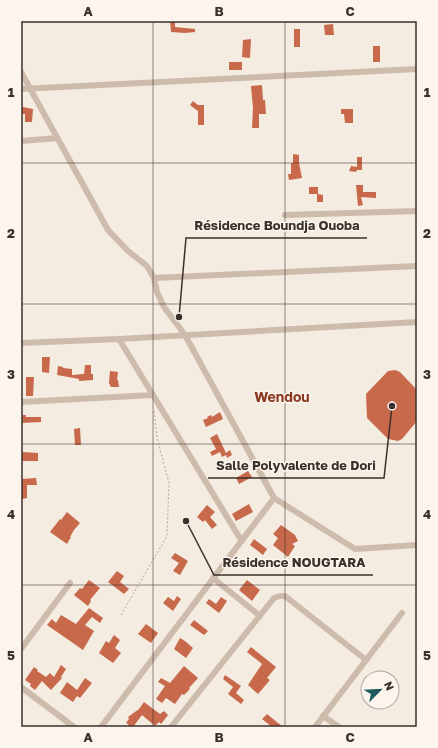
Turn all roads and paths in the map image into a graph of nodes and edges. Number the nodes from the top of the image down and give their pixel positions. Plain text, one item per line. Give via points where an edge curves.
1 (417, 69) edge
2 (21, 72) edge
3 (21, 89) edge
4 (30, 89) junction
5 (58, 138) junction
6 (21, 141) edge
7 (417, 211) edge
8 (285, 215) dead end
9 (417, 266) edge
10 (154, 278) junction
11 (417, 322) edge
12 (185, 335) junction
13 (119, 339) junction
14 (21, 343) edge
15 (153, 395) junction
16 (21, 402) edge
17 (154, 410) dead end
18 (274, 498) junction
19 (242, 540) junction
20 (417, 545) edge
21 (213, 578) junction
22 (70, 583) dead end
23 (402, 613) dead end
24 (121, 615) dead end
25 (260, 616) junction
26 (21, 649) edge
27 (366, 660) junction
28 (21, 687) edge
29 (323, 716) junction
30 (74, 727) edge
31 (101, 727) edge
32 (171, 727) edge
33 (314, 727) edge
34 (339, 727) edge

1 - 4 street
2 - 4 street
3 - 4 street
4 - 5 street
5 - 6 street
5 - 10 street via 108,230 147,266
7 - 8 street
9 - 10 street
10 - 12 street via 164,307
11 - 12 street
12 - 13 street
12 - 18 street
13 - 14 street
13 - 15 street
15 - 16 street
15 - 19 street
17 - 24 path via 157,438 169,483 167,536
18 - 19 street
18 - 20 street via 355,549
19 - 21 street
21 - 25 street
21 - 31 street
22 - 26 street
23 - 27 street
25 - 27 street via 274,598 285,596
25 - 32 street
27 - 29 street
28 - 30 street
29 - 33 street
29 - 34 street

